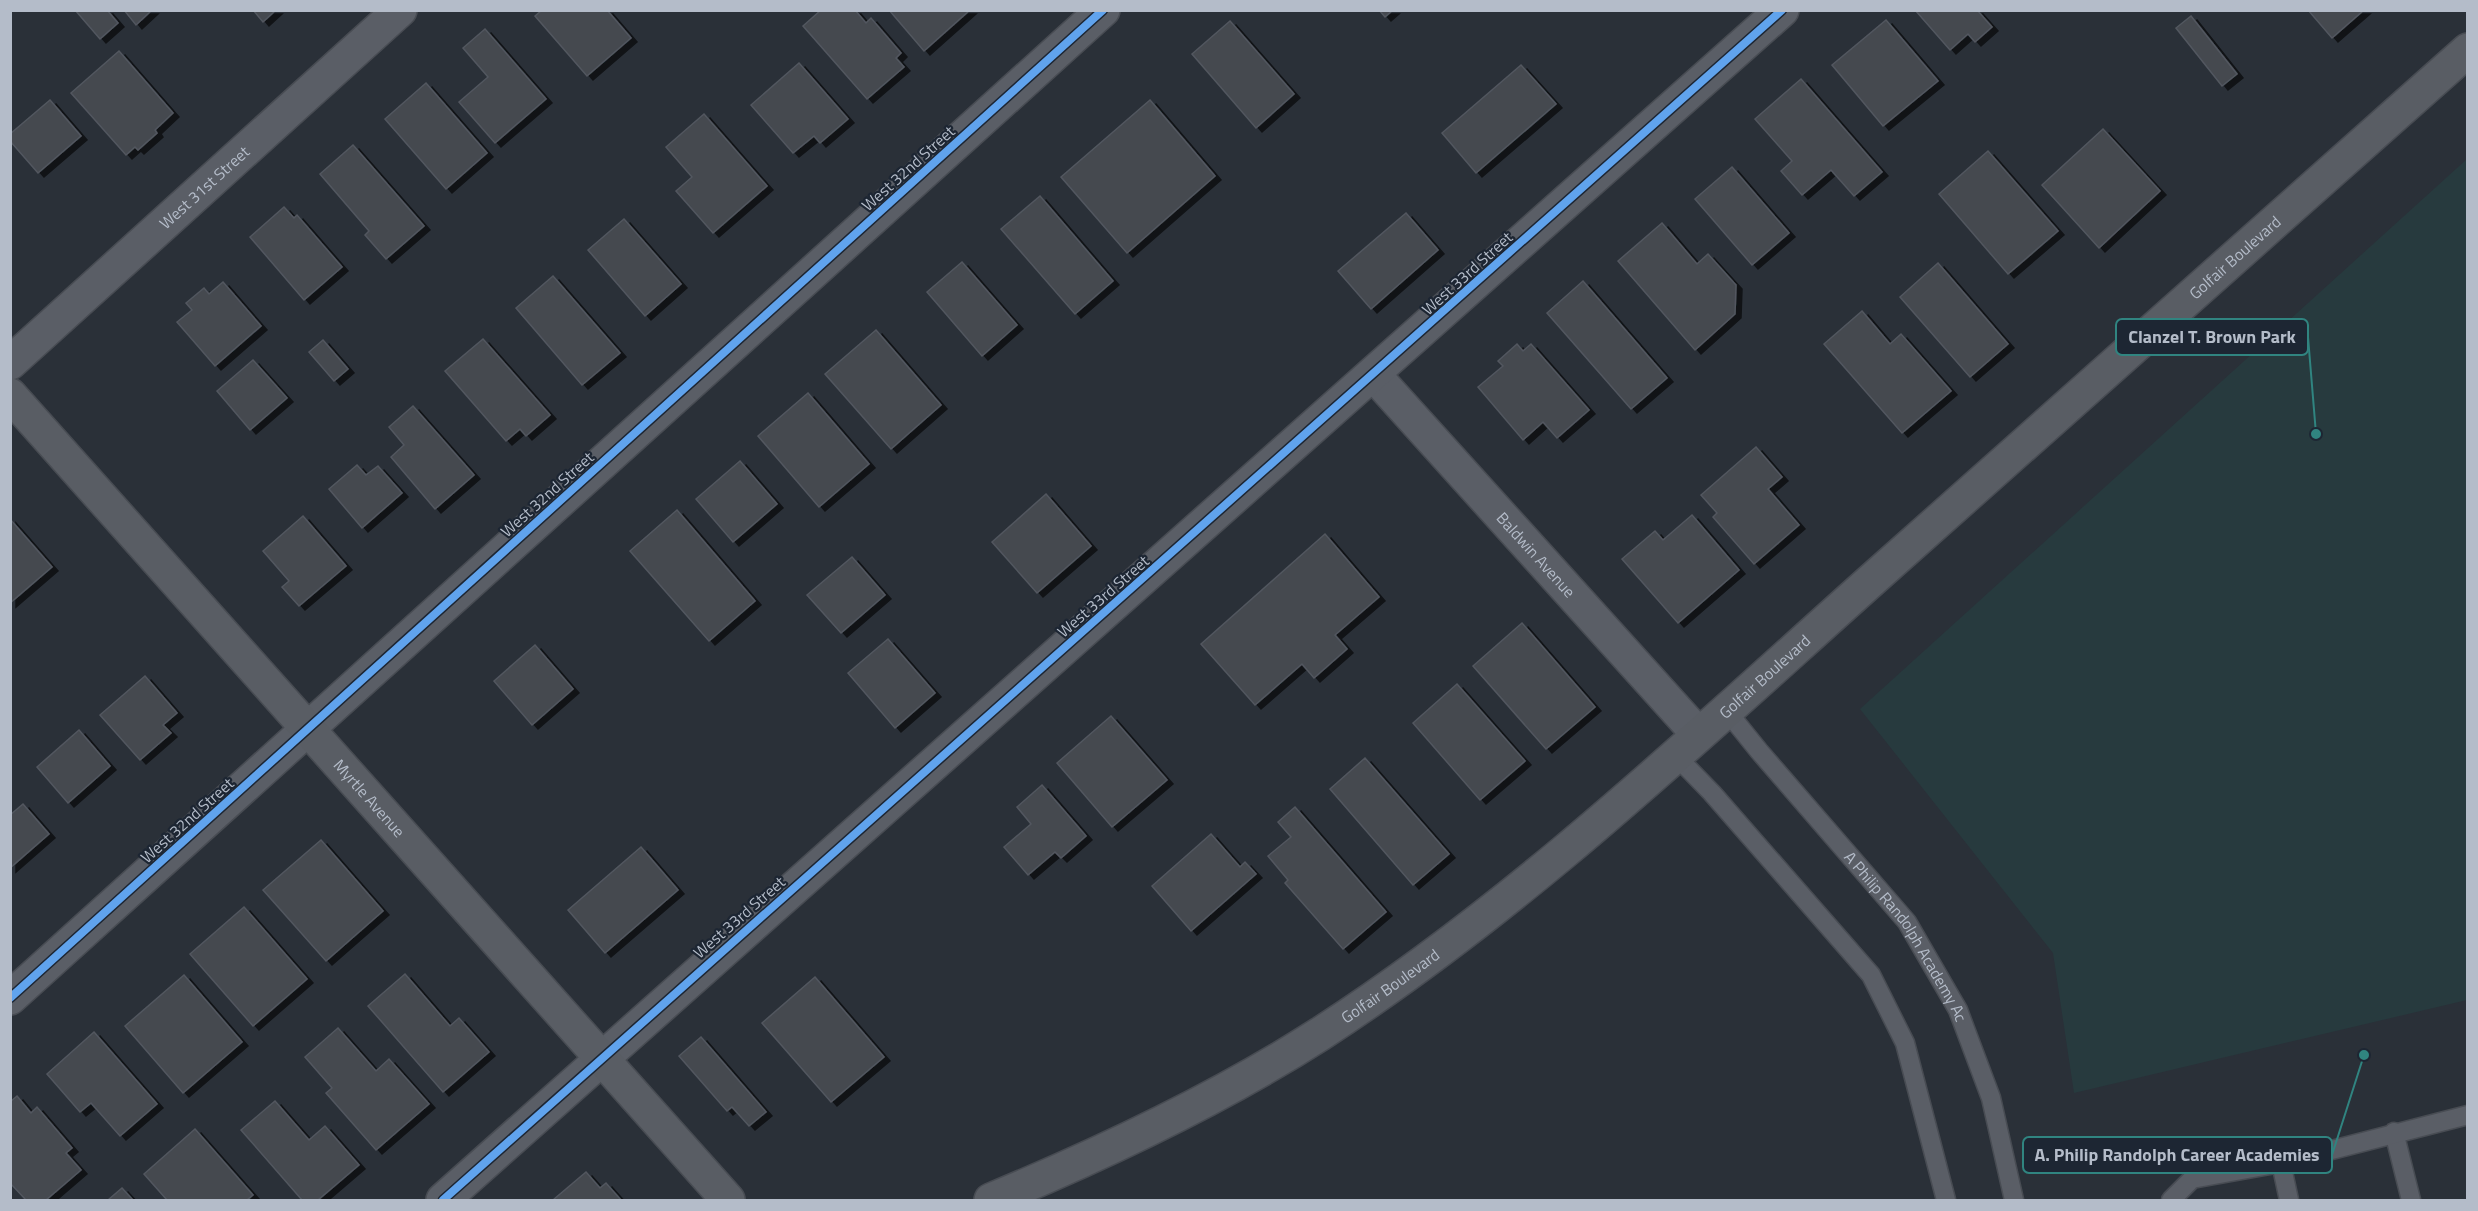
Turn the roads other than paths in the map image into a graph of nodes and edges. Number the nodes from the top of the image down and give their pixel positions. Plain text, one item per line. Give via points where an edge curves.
1 (400, 10) edge
2 (1103, 10) edge
3 (1782, 10) edge
4 (2468, 50) edge
5 (10, 363) edge
6 (1374, 375) junction
7 (10, 395) edge
8 (1726, 710) junction
9 (307, 729) junction
10 (1687, 745) junction
11 (10, 998) edge
12 (601, 1058) junction
13 (2468, 1115) edge
14 (2394, 1132) junction
15 (2281, 1163) junction
16 (443, 1200) edge
17 (728, 1200) edge
18 (991, 1200) edge
19 (1946, 1200) edge
20 (2014, 1200) edge
21 (2170, 1200) edge
22 (2289, 1200) edge
23 (2411, 1200) edge

1 - 5 street, West 31st Street
2 - 9 street, West 32nd Street
3 - 6 street, West 33rd Street
4 - 8 main road, Golfair Boulevard
6 - 10 street, Baldwin Avenue
6 - 12 street, West 33rd Street
7 - 9 main road, Myrtle Avenue
8 - 10 main road, Golfair Boulevard
8 - 20 lane, A Philip Randolph Academy Ac via 1907,922 1958,1010 1991,1098
9 - 11 street, West 32nd Street
9 - 12 main road, Myrtle Avenue
10 - 18 main road, Golfair Boulevard via 1509,897 1401,979 1316,1036 1194,1107
10 - 19 lane via 1712,793 1871,975 1905,1043
12 - 16 street, West 33rd Street
12 - 17 main road, Myrtle Avenue
13 - 14 lane
14 - 15 lane
14 - 23 lane
15 - 21 lane via 2192,1179
15 - 22 lane

